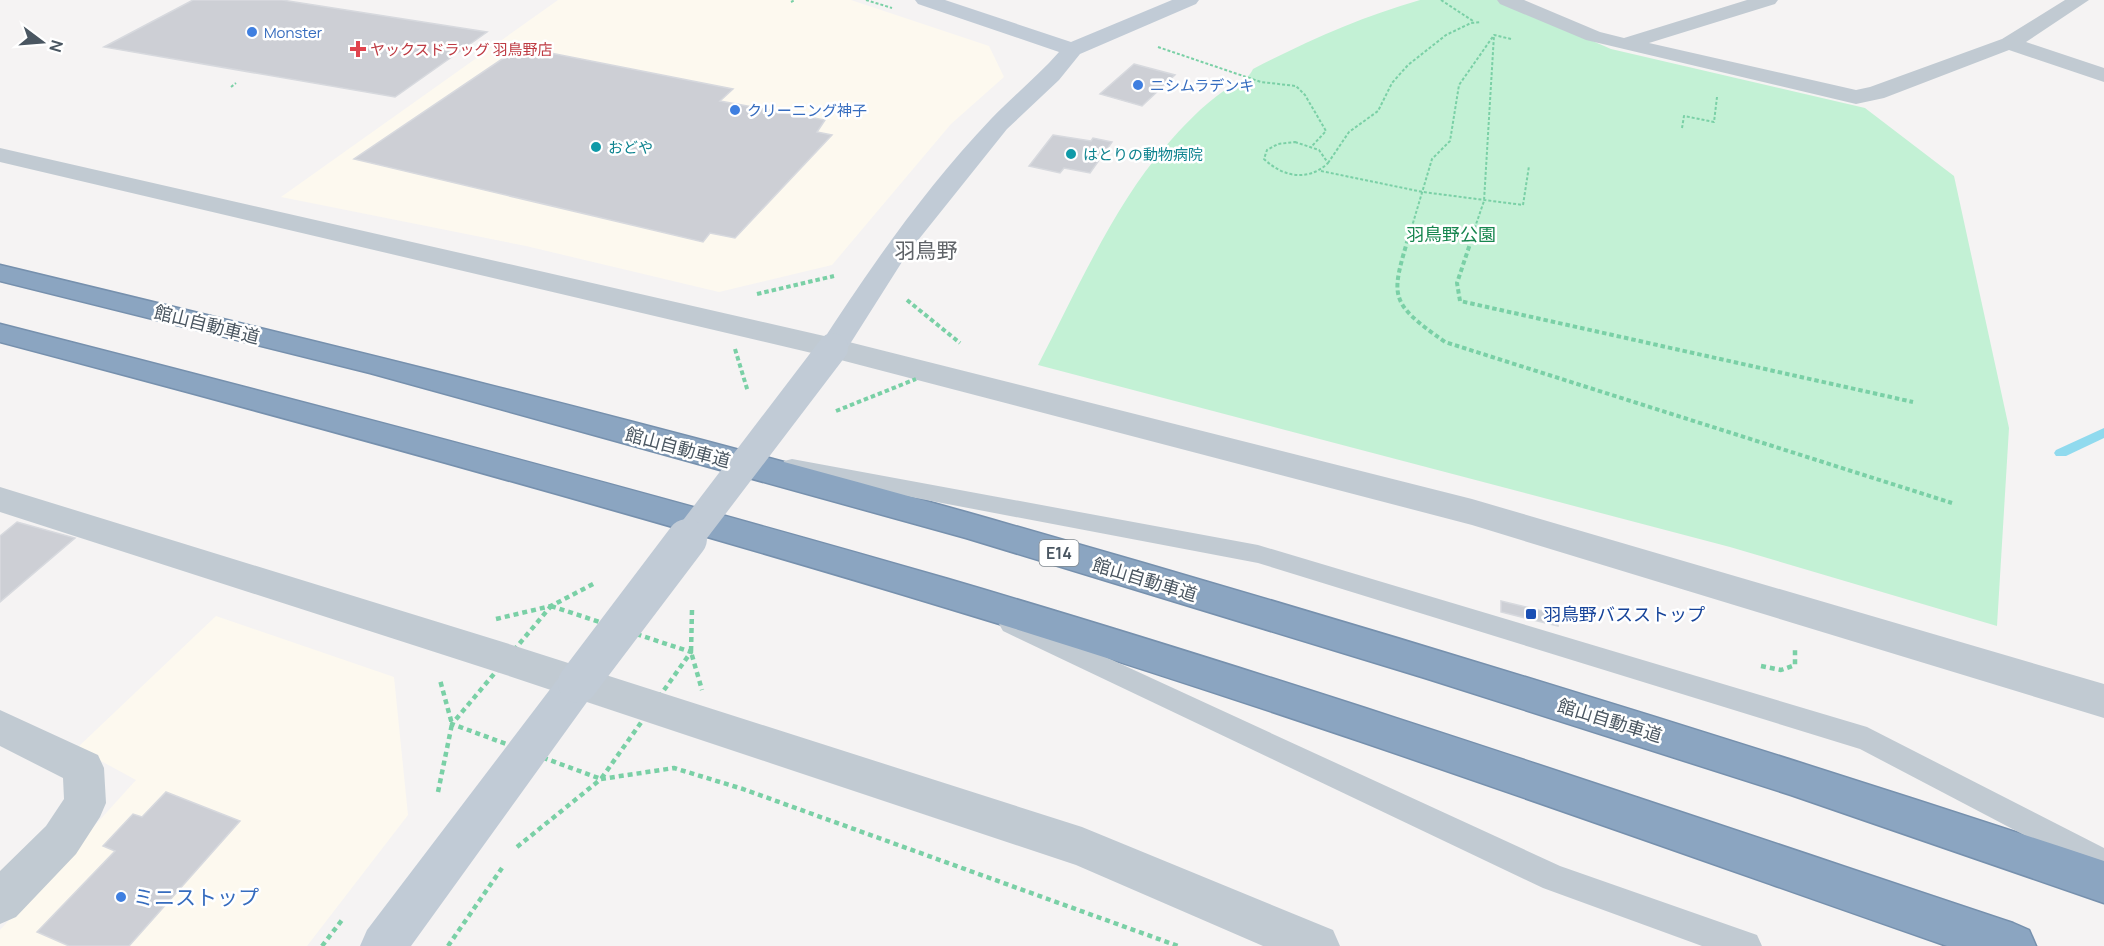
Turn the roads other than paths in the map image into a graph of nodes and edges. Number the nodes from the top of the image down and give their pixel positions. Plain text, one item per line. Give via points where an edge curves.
1 (925, 0) edge
2 (1189, 0) edge
3 (1507, 0) edge
4 (1768, 0) edge
5 (2079, 0) edge
6 (2008, 43) junction
7 (1623, 44) junction
8 (1072, 49) junction
9 (2104, 75) edge
10 (0, 155) edge
11 (0, 273) edge
12 (0, 333) edge
13 (833, 348) junction
14 (658, 441) junction
15 (0, 499) edge
16 (948, 594) junction
17 (578, 683) junction
18 (2104, 701) edge
19 (0, 728) edge
20 (2104, 863) edge
21 (2104, 882) edge
22 (0, 902) edge
23 (382, 946) edge
24 (1317, 946) edge
25 (1746, 946) edge
26 (2013, 946) edge

1 - 8 street
2 - 8 street
3 - 7 street via 1593,36
4 - 7 street
5 - 6 street
6 - 7 street via 1856,97
6 - 9 street
8 - 13 street via 1051,75 999,124 896,250
10 - 13 street
11 - 14 highway, 館山自動車道 / E14 via 372,364
12 - 16 highway via 327,418
13 - 17 street, bridge
13 - 18 street via 1472,512
14 - 20 lane via 1258,554 1867,739
14 - 21 highway, 館山自動車道 / E14 via 966,525 1425,662 1791,776
15 - 17 street
16 - 25 lane via 1554,878
16 - 26 highway via 1412,741
17 - 23 street
17 - 24 street via 1082,848
19 - 22 street via 83,768 85,803 62,840

